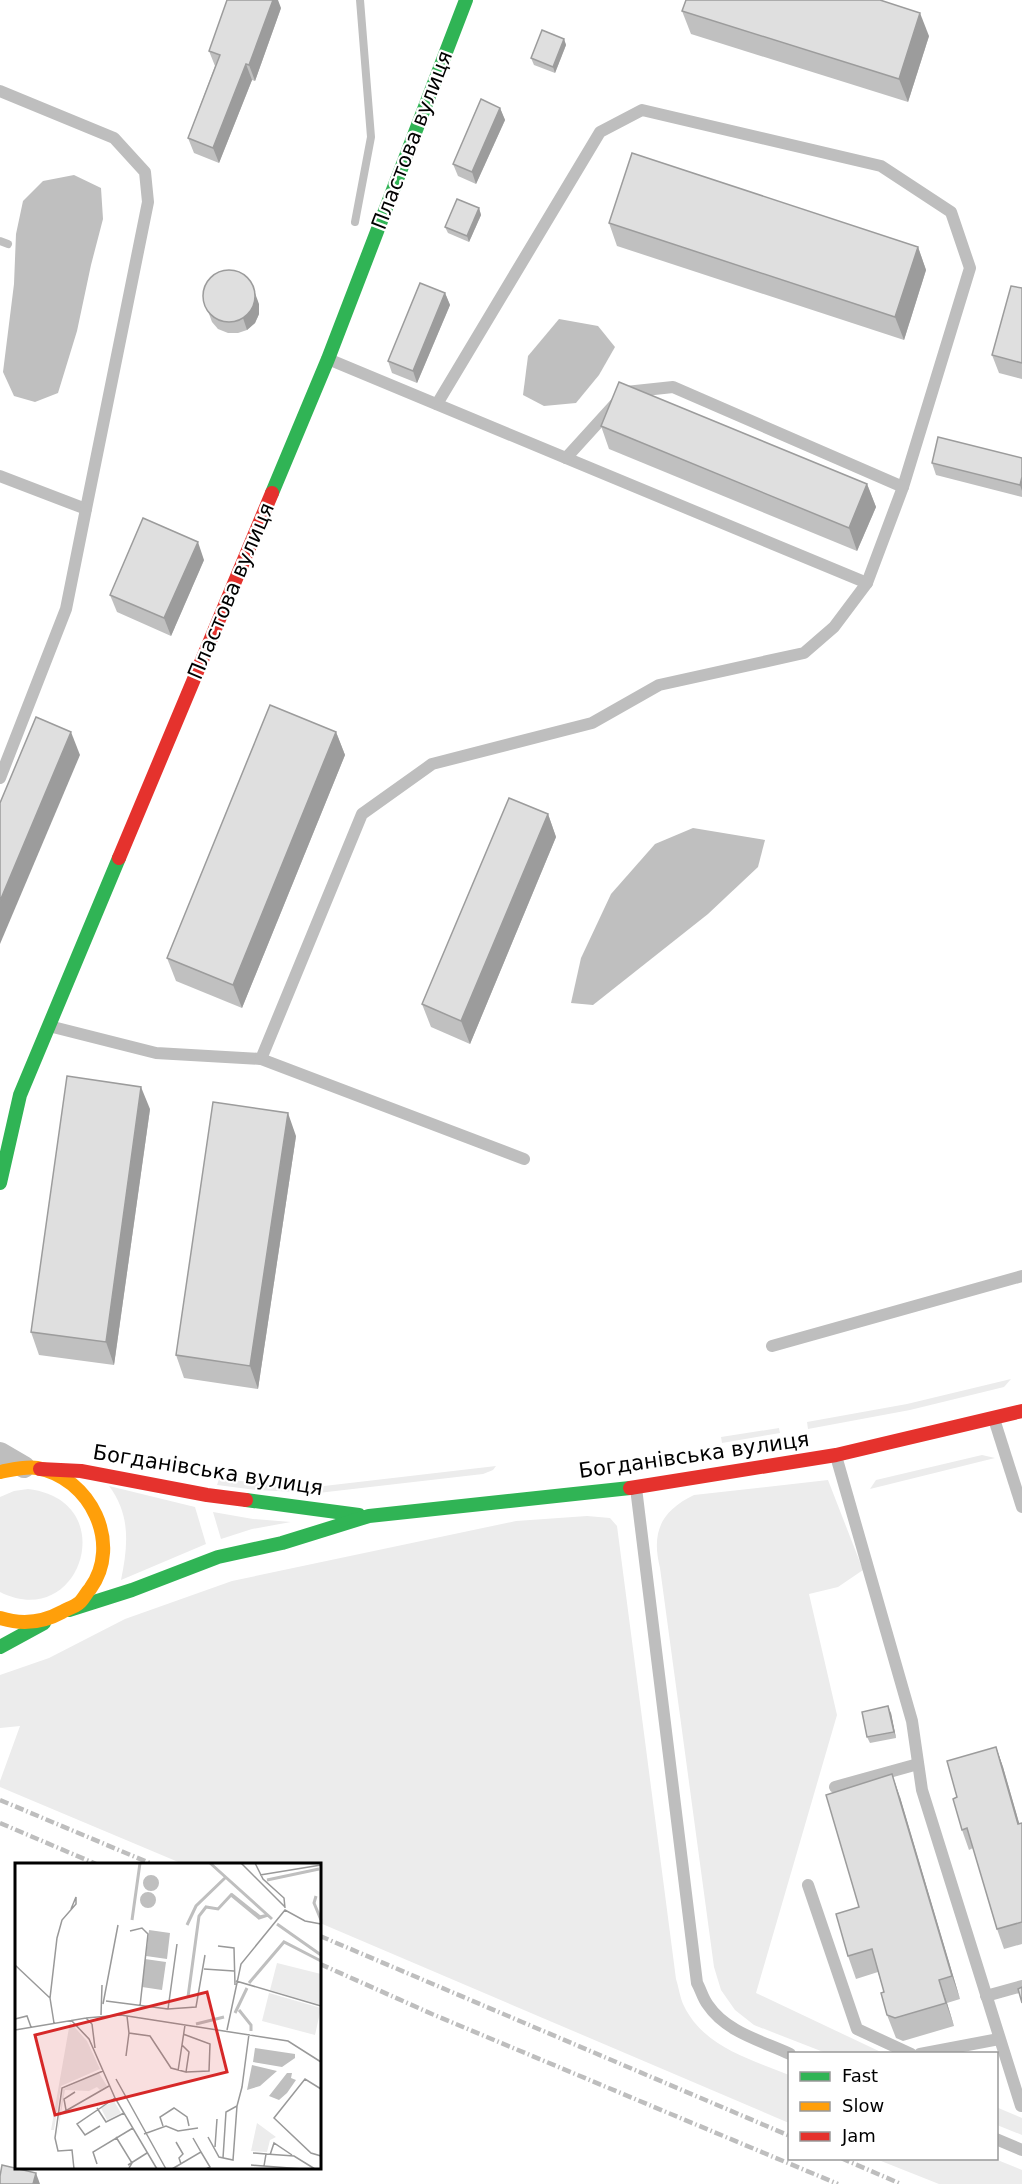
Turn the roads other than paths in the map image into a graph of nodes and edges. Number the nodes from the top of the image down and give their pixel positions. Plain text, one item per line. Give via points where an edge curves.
1 (466, 0) edge
2 (0, 91) edge
3 (328, 359) junction
4 (437, 404) junction
5 (566, 458) junction
6 (0, 476) edge
7 (903, 487) junction
8 (86, 509) junction
9 (867, 583) junction
10 (0, 778) edge
11 (48, 1025) junction
12 (261, 1059) junction
13 (524, 1159) dead end
14 (0, 1183) edge
15 (1022, 1276) edge
16 (772, 1346) dead end
17 (1022, 1411) edge
18 (994, 1419) junction
19 (0, 1453) edge
20 (836, 1455) junction
21 (32, 1468) junction
22 (0, 1473) edge
23 (636, 1487) junction
24 (1022, 1507) edge
25 (369, 1516) junction
26 (69, 1610) junction
27 (55, 1617) junction
28 (0, 1618) edge
29 (0, 1647) edge
30 (918, 1764) junction
31 (835, 1787) dead end
32 (808, 1885) dead end
33 (1022, 1986) edge
34 (986, 1996) junction
35 (999, 2039) junction
36 (907, 2052) edge
37 (931, 2052) edge
38 (788, 2053) edge
39 (1021, 2106) edge
40 (998, 2140) edge
41 (1022, 2150) edge

1 - 3 main road, Пластова вулиця
2 - 8 lane via 114,138 145,172 148,201
3 - 4 lane
3 - 11 main road, Пластова вулиця
4 - 5 lane
4 - 7 lane via 600,132 642,110 881,166 951,212 970,268
5 - 7 lane via 626,392 673,387
5 - 9 lane
6 - 8 lane
7 - 9 lane
8 - 10 lane via 66,609
9 - 12 lane via 834,627 804,653 659,685 592,723 432,764 362,814
11 - 12 lane via 156,1053
11 - 14 main road, Пластова вулиця via 20,1095
12 - 13 lane
15 - 16 lane
17 - 18 main road, Богданівська вулиця
18 - 20 main road, Богданівська вулиця
18 - 24 lane
19 - 21 street
20 - 23 main road, Богданівська вулиця
20 - 30 lane via 912,1721
21 - 22 main road, Богданівська вулиця
21 - 25 main road, Богданівська вулиця via 88,1472 207,1495
21 - 26 main road via 54,1473 80,1489 98,1514 102,1529 103,1560 98,1575
23 - 25 main road, Богданівська вулиця
23 - 38 lane via 697,1983 708,2005 724,2023
25 - 26 main road, Богданівська вулиця via 282,1543 218,1557
26 - 27 main road
27 - 28 main road via 21,1623
27 - 29 main road
30 - 31 lane
30 - 34 lane via 922,1790
32 - 36 lane via 857,2029
33 - 34 lane
34 - 35 lane
35 - 37 lane
35 - 39 lane
40 - 41 lane

